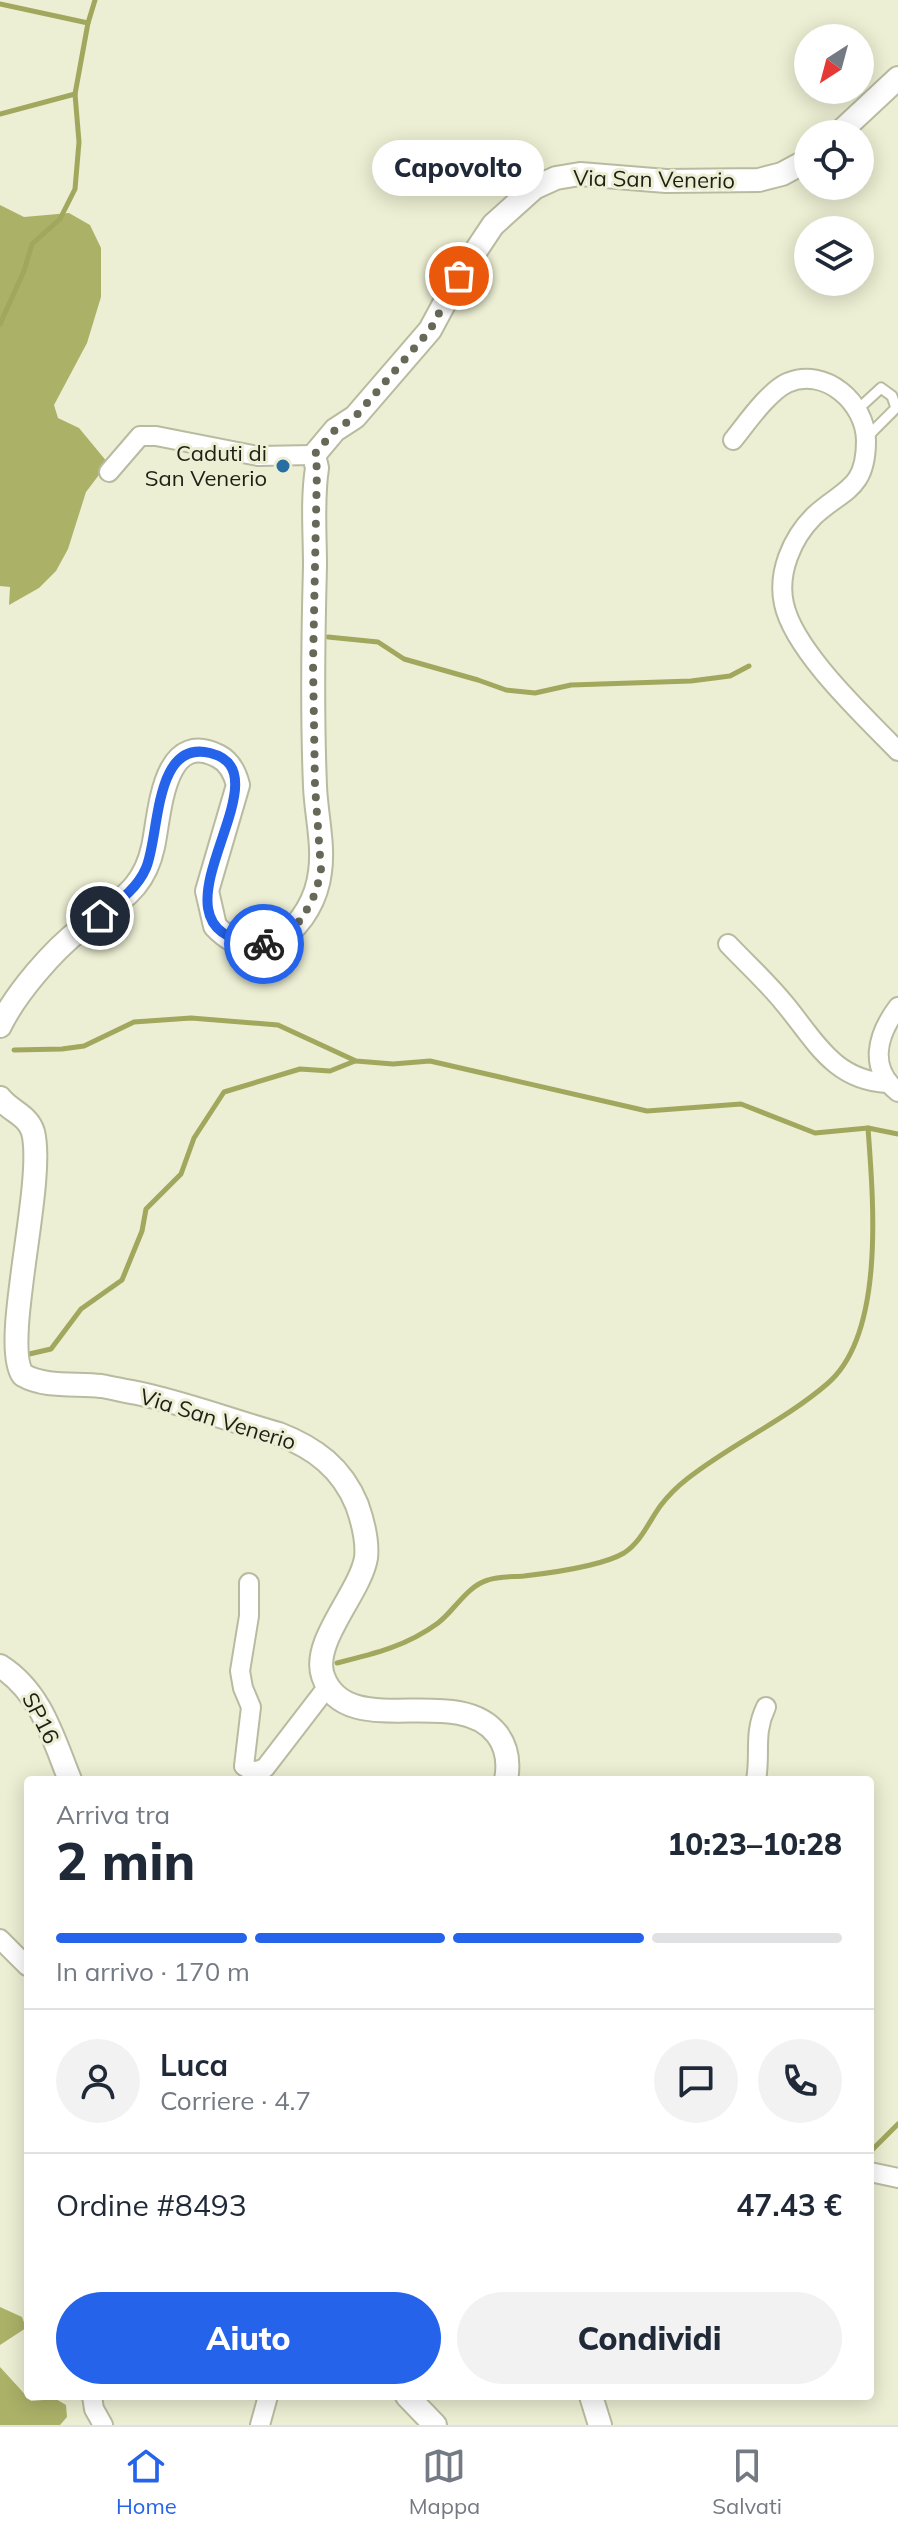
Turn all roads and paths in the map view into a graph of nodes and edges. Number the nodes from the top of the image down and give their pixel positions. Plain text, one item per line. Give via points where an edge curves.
1 (898, 78) edge
2 (853, 120) edge
3 (794, 168) edge
4 (857, 410) junction
5 (866, 438) junction
6 (733, 440) dead end
7 (314, 455) junction
8 (109, 472) dead end
9 (898, 751) edge
10 (728, 944) dead end
11 (898, 1007) edge
12 (0, 1026) edge
13 (893, 1088) edge
14 (0, 1098) edge
15 (249, 1583) dead end
16 (0, 1666) edge
17 (328, 1686) junction
18 (766, 1707) dead end
19 (68, 1776) edge
20 (506, 1776) edge
21 (756, 1776) edge
22 (0, 1939) edge
23 (24, 1963) edge
24 (874, 2173) edge
25 (898, 2178) edge
26 (93, 2400) edge
27 (267, 2400) edge
28 (411, 2400) edge
29 (592, 2400) edge
30 (103, 2425) edge
31 (260, 2425) edge
32 (435, 2425) edge
33 (600, 2425) edge

1 - 2 street
3 - 7 street, Via San Venerio via 759,180 666,181 580,174 534,188 493,225 430,330 355,417 335,430
4 - 5 street
4 - 5 lane via 881,388 896,408
4 - 6 street via 836,385 808,379 786,384
5 - 9 street via 863,468 848,492 814,516 793,544 783,573 783,602 791,627 843,695
7 - 8 street via 258,456 140,436
7 - 12 street via 315,786 321,870 311,904 284,938 264,944 234,940 215,926 207,891 238,785 224,759 204,752 188,754 176,762 163,784 152,851 137,884 52,956
10 - 13 street via 831,1061 867,1082
11 - 13 street via 877,1048 878,1066
14 - 17 street, Via San Venerio via 28,1121 35,1145 7,1313 10,1362 23,1375 44,1382 142,1394 279,1434 334,1466 354,1498 367,1542 357,1584 324,1651 321,1666
15 - 17 street via 240,1671 251,1707 244,1766 254,1772 265,1768
16 - 19 street, SP16 / SP16 via 21,1681 40,1707
17 - 20 street via 363,1708 453,1711 479,1718 503,1742
18 - 21 street via 756,1742
22 - 23 street
24 - 25 street
26 - 30 street
27 - 31 street
28 - 32 street
29 - 33 street

